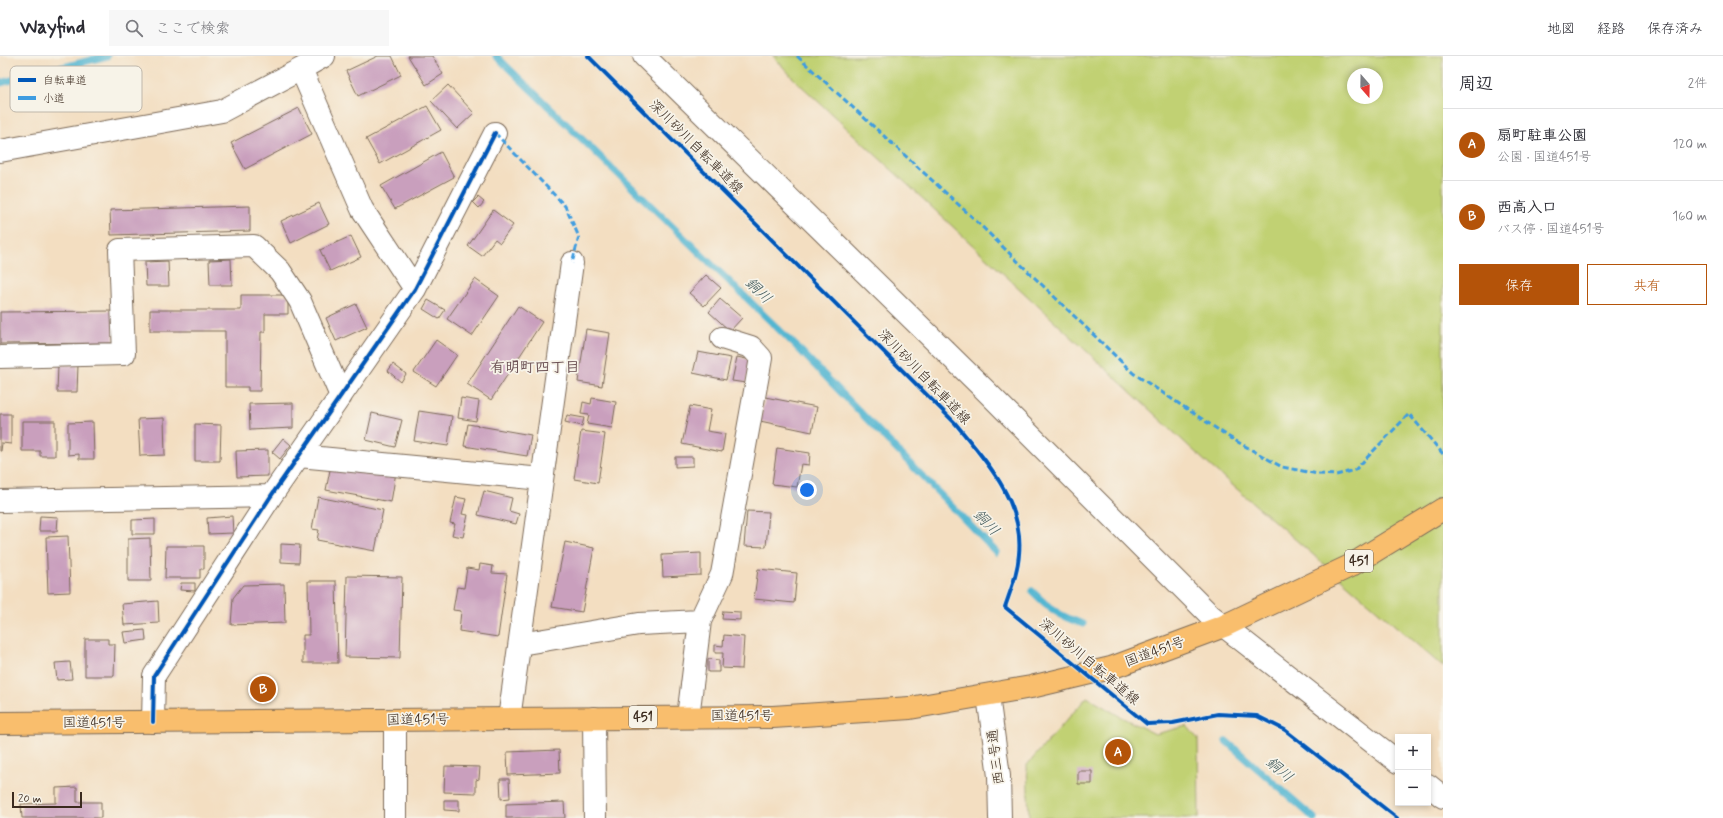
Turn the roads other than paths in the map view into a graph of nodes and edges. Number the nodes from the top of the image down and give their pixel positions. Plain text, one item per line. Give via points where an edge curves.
1 (324, 56) edge
2 (644, 56) edge
3 (301, 69) junction
4 (495, 132) dead end
5 (0, 151) edge
6 (572, 264) dead end
7 (415, 289) junction
8 (722, 338) dead end
9 (0, 357) edge
10 (341, 396) junction
11 (299, 456) junction
12 (542, 479) junction
13 (271, 496) junction
14 (0, 501) edge
15 (1443, 509) edge
16 (700, 621) junction
17 (1224, 626) junction
18 (520, 644) junction
19 (988, 696) junction
20 (688, 717) junction
21 (594, 718) junction
22 (509, 719) junction
23 (395, 721) junction
24 (153, 722) junction
25 (0, 723) edge
26 (1395, 760) edge
27 (1431, 787) edge
28 (1443, 797) edge
29 (395, 818) edge
30 (594, 818) edge
31 (1000, 818) edge

1 - 3 street
2 - 17 street
3 - 5 street via 222,111
3 - 7 street via 362,209
4 - 7 street
6 - 12 street
7 - 10 street
8 - 16 street via 751,347 761,358 722,574
9 - 10 street via 124,354 120,250 254,246 280,271 300,301
10 - 11 street
11 - 12 street
11 - 13 street
12 - 18 street
13 - 14 street
13 - 24 street via 154,676
15 - 17 highway, 国道451号 / 451 via 1350,566
16 - 18 street via 639,624
16 - 20 street
17 - 19 highway, 国道451号 / 451 via 1111,668
17 - 26 street
18 - 22 street
19 - 20 highway, 国道451号 / 451 via 910,708 774,716
19 - 31 street, 西三号通 via 999,776
20 - 21 highway, 国道451号 / 451
21 - 22 highway, 国道451号 / 451
21 - 30 street
22 - 23 highway, 国道451号 / 451
23 - 24 highway, 国道451号 / 451
23 - 29 street
24 - 25 highway, 国道451号 / 451
27 - 28 street

